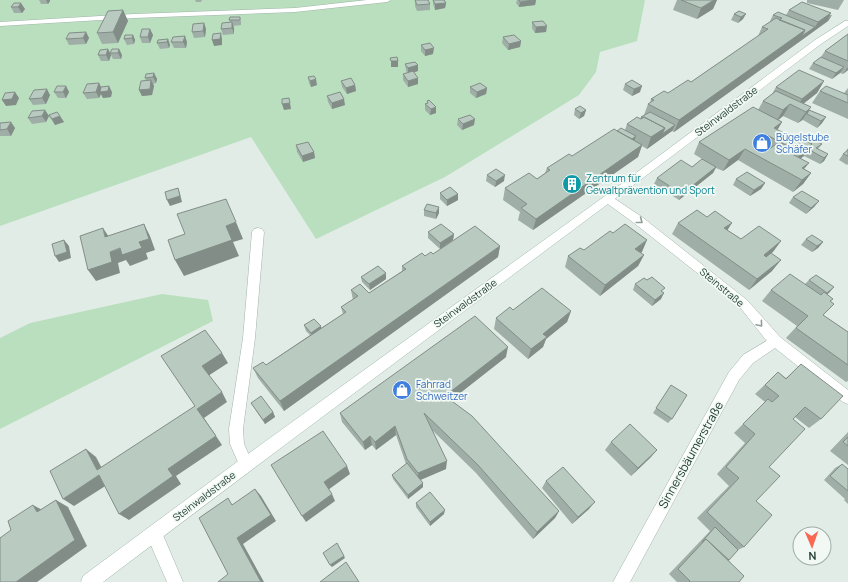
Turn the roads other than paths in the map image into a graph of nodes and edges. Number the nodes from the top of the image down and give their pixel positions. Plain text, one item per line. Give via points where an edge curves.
1 (387, 0) edge
2 (846, 23) edge
3 (0, 24) edge
4 (609, 198) junction
5 (258, 232) dead end
6 (775, 341) junction
7 (848, 398) edge
8 (246, 464) junction
9 (154, 534) junction
10 (89, 582) edge
11 (175, 582) edge
12 (622, 582) edge

1 - 3 street via 295,10
2 - 4 street, Steinwaldstraße
4 -> 6 street, Steinstraße via 743,303
4 - 8 street, Steinwaldstraße
5 - 8 street via 249,338 236,429 237,444
6 - 7 street, Steinstraße
6 - 12 street, Sinnersbäumerstraße via 748,359 734,376
8 - 9 street, Steinwaldstraße
9 - 10 street, Steinwaldstraße
9 - 11 street

